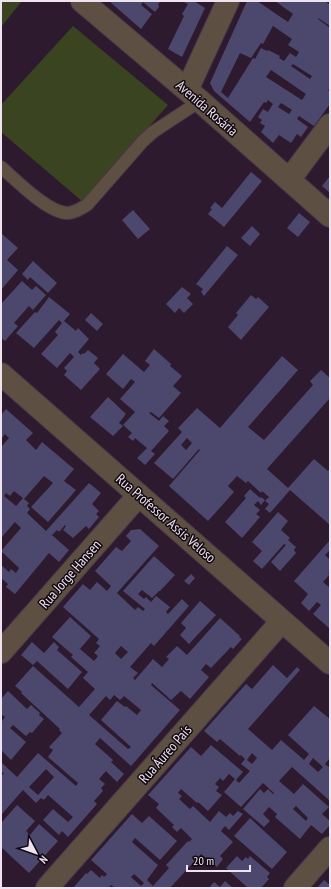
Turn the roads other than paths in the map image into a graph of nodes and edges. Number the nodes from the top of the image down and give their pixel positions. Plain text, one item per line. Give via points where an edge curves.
1 (82, 1) edge
2 (228, 1) edge
3 (194, 96) junction
4 (330, 125) edge
5 (1, 167) edge
6 (289, 180) junction
7 (330, 216) edge
8 (1, 374) edge
9 (140, 495) junction
10 (282, 621) junction
11 (1, 652) edge
12 (330, 662) edge
13 (330, 848) edge
14 (47, 888) edge
15 (295, 888) edge

1 - 3 street, Avenida Rosária
2 - 3 street
3 - 5 lane via 143,140 87,205 78,211 66,213 54,210
3 - 6 street, Avenida Rosária
4 - 6 street
6 - 7 street, Avenida Rosária
8 - 9 street, Rua Professor Assis Veloso
9 - 10 street, Rua Professor Assis Veloso
9 - 11 street, Rua Jorge Hansen
10 - 12 street, Rua Professor Assis Veloso
10 - 14 street, Rua Áureo País
13 - 15 street

